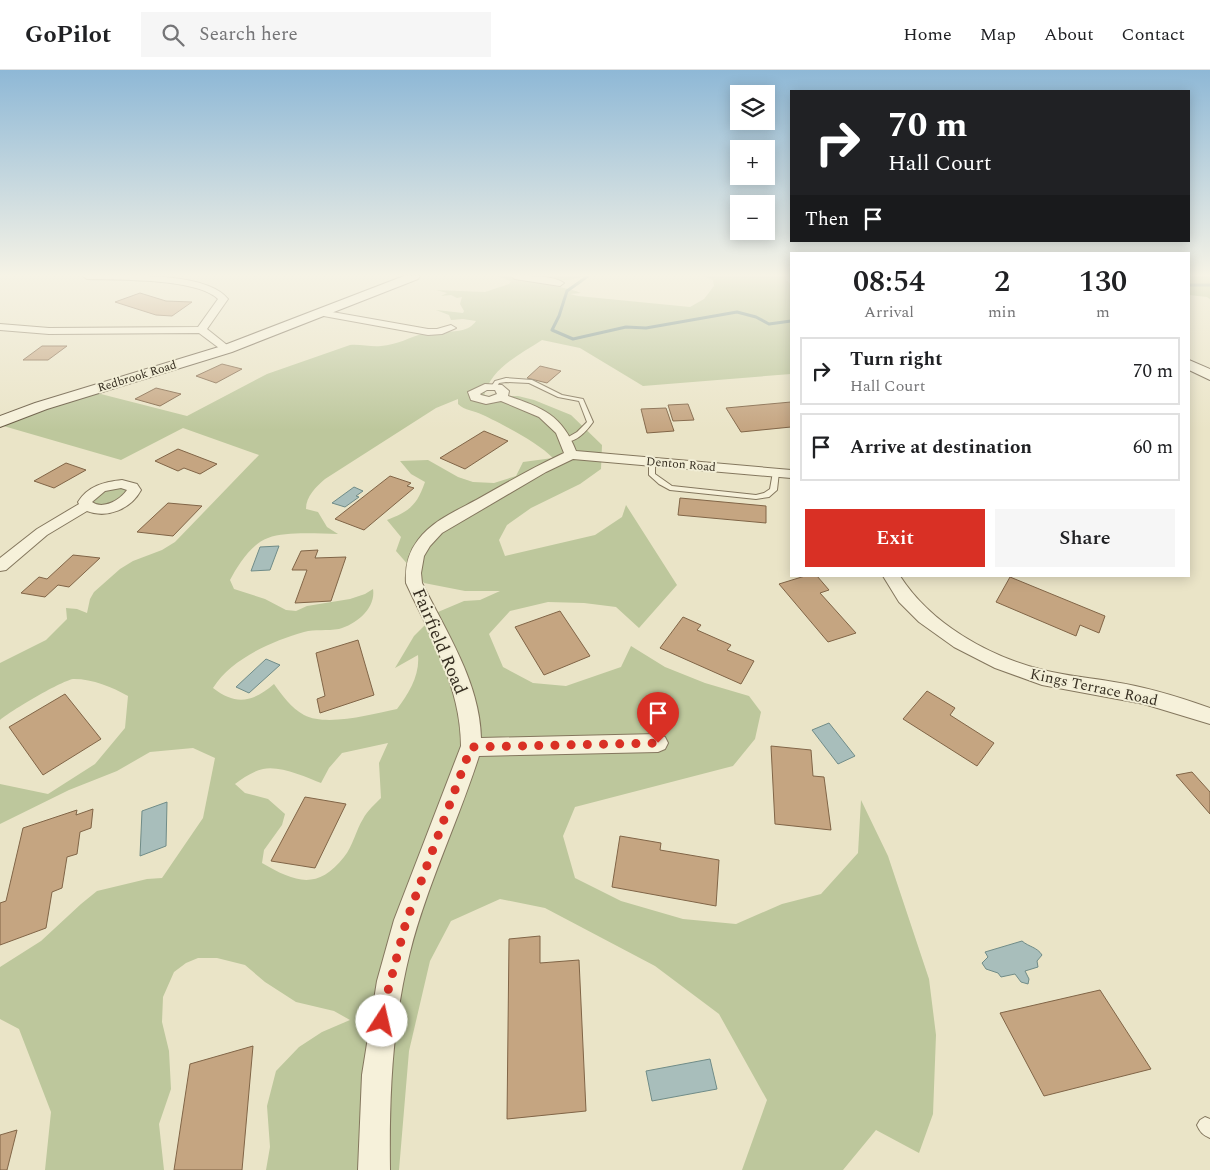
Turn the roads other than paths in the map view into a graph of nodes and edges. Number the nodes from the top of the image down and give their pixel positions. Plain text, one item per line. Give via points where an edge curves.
1 (4, 327) edge
2 (203, 327) edge
3 (284, 327) edge
4 (402, 327) edge
5 (451, 328) dead end
6 (201, 330) junction
7 (227, 349) junction
8 (1190, 365) edge
9 (1210, 375) edge
10 (498, 392) joint
11 (0, 422) edge
12 (568, 448) junction
13 (652, 462) junction
14 (776, 472) junction
15 (790, 474) edge
16 (86, 506) dead end
17 (0, 566) edge
18 (892, 577) edge
19 (1210, 716) edge
20 (658, 743) dead end
21 (471, 747) junction
22 (374, 1170) edge

1 - 6 street via 49,331
2 - 6 street
3 - 7 main road, Redbrook Road
4 - 5 street via 428,332
6 - 7 street
7 - 11 main road, Redbrook Road via 41,406
8 - 9 main road
10 - 12 street via 549,418 561,431
10 - 12 lane via 497,382 530,381 560,396 581,400 590,422
12 - 13 street, Denton Road
12 - 21 street, Fairfield Road via 541,469 444,524 418,550 412,569 414,583 461,684 469,714
13 - 14 street, Denton Road
13 - 14 lane via 652,475 670,488 756,498 773,490
14 - 15 street, Denton Road
16 - 17 street via 42,532
18 - 19 street, Kings Terrace Road via 911,604 934,625 1006,666 1060,682 1155,698
20 - 21 street
21 - 22 street, Fairfield Road via 406,922 384,1006 378,1051

